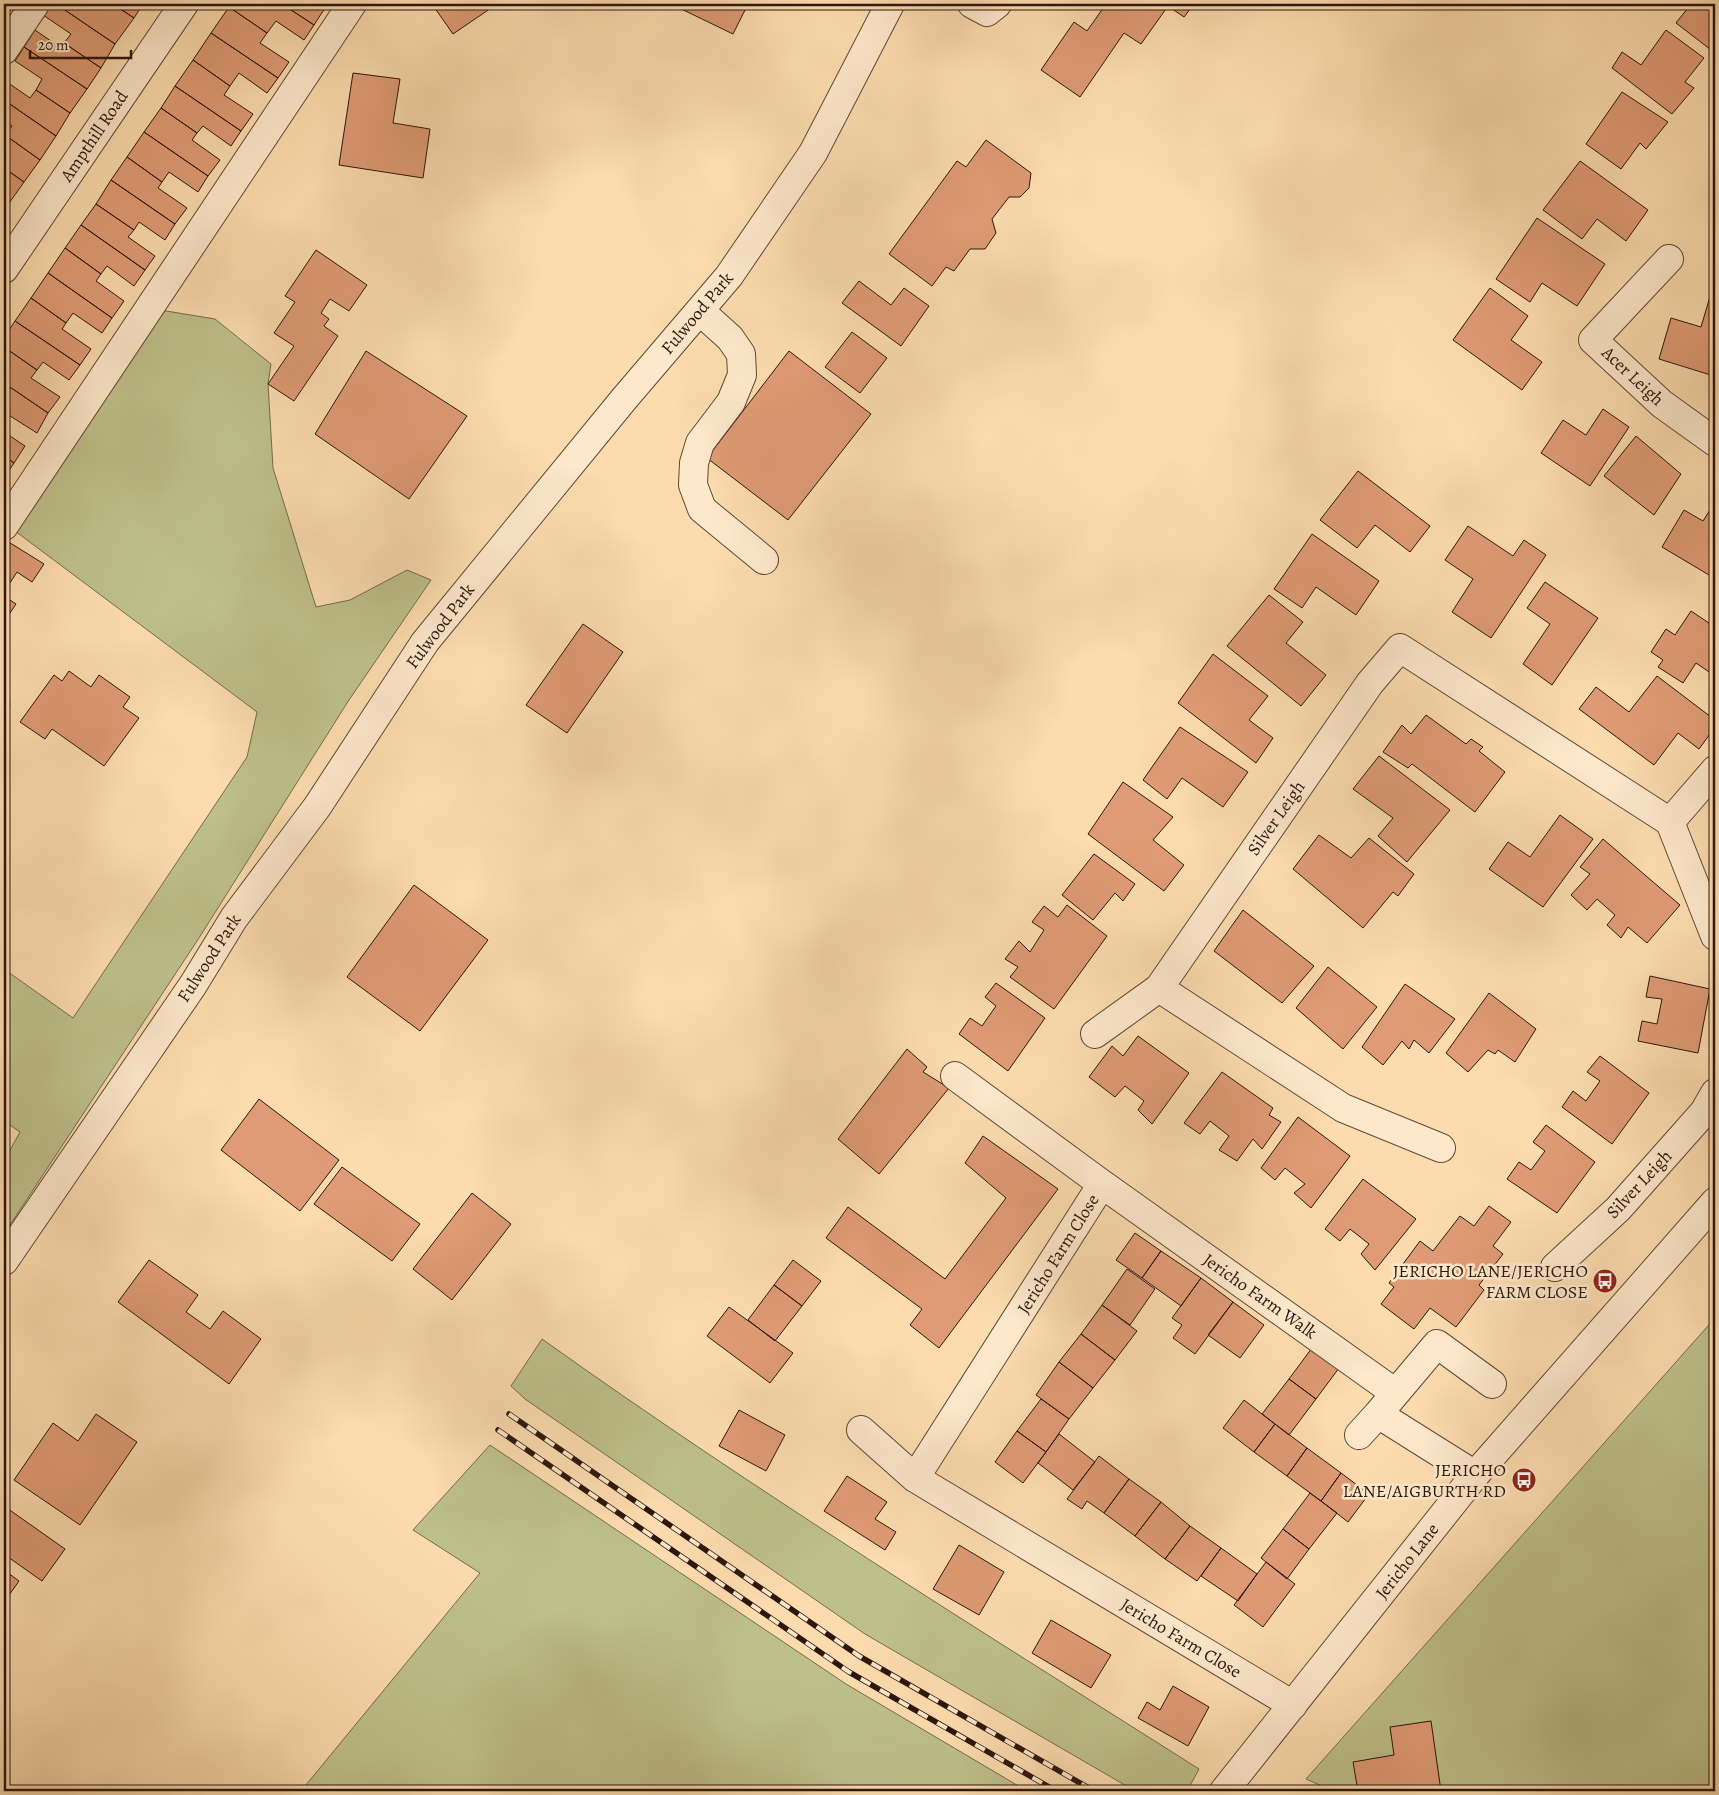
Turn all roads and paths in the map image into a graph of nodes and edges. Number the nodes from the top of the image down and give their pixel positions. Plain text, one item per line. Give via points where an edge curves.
1 (35, 4) edge
2 (184, 4) edge
3 (352, 4) edge
4 (890, 4) edge
5 (972, 4) edge
6 (997, 4) edge
7 (4, 50) edge
8 (1669, 259) dead end
9 (4, 269) edge
10 (700, 311) junction
11 (1715, 442) edge
12 (4, 526) edge
13 (764, 560) dead end
14 (1715, 770) edge
15 (1670, 822) junction
16 (1715, 936) edge
17 (1159, 988) junction
18 (1095, 1034) dead end
19 (955, 1076) dead end
20 (1715, 1093) edge
21 (1441, 1148) dead end
22 (1102, 1184) junction
23 (1715, 1202) edge
24 (4, 1261) edge
25 (1555, 1267) dead end
26 (1492, 1384) dead end
27 (1394, 1392) junction
28 (1378, 1414) junction
29 (861, 1430) dead end
30 (1359, 1435) dead end
31 (1475, 1475) junction
32 (915, 1478) junction
33 (1293, 1704) junction
34 (1226, 1789) edge

1 - 7 street
2 - 9 street, Ampthill Road
3 - 12 street
4 - 10 street, Fulwood Park via 813,153 729,276
5 - 6 street via 987,12
8 - 11 street, Acer Leigh via 1593,340 1662,404
10 - 13 street via 730,338 740,354 742,375 731,402 700,443 694,463 693,485 702,509
10 - 24 street, Fulwood Park via 424,642 316,807 234,918 193,985
14 - 15 street
15 - 16 street
15 - 17 street, Silver Leigh via 1400,648 1370,683
17 - 18 street
17 - 21 street via 1343,1108
19 - 22 street, Jericho Farm Close
20 - 25 street, Silver Leigh via 1704,1112 1618,1209
22 - 27 street, Jericho Farm Walk
22 - 32 street, Jericho Farm Close
23 - 31 street, Jericho Lane
26 - 27 street via 1437,1344
27 - 28 street
28 - 30 street
28 - 31 street
29 - 32 street, Jericho Farm Close
31 - 33 street, Jericho Lane
32 - 33 street, Jericho Farm Close
33 - 34 street, Jericho Lane

